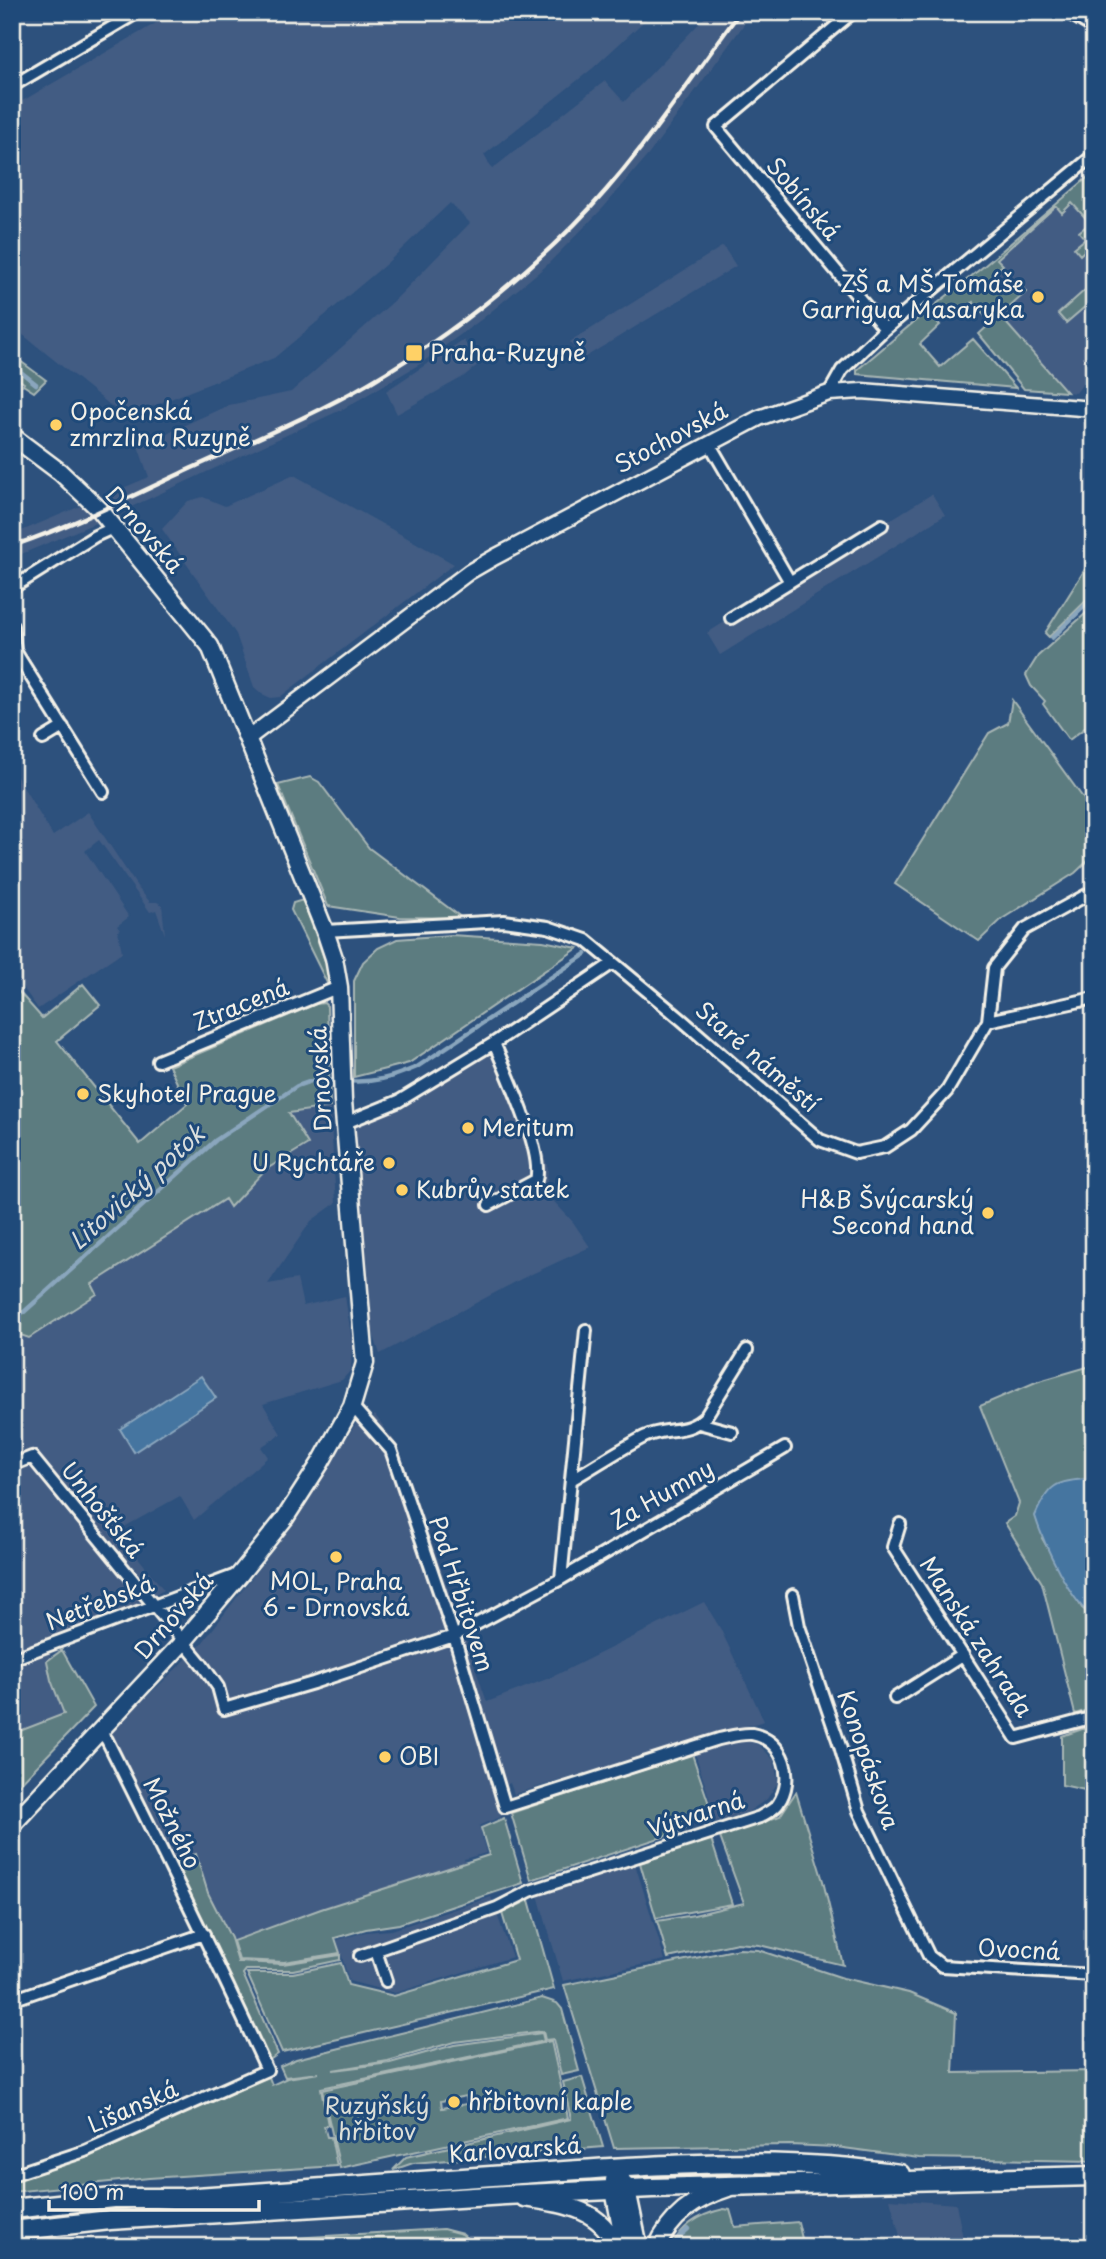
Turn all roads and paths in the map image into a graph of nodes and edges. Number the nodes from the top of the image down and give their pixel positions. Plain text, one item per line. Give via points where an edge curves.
1 (138, 12) edge
2 (853, 12) edge
3 (1067, 12) edge
4 (1094, 28) edge
5 (12, 86) edge
6 (1094, 155) edge
7 (885, 329) junction
8 (829, 393) junction
9 (1094, 409) edge
10 (1094, 415) edge
11 (12, 436) edge
12 (709, 443) junction
13 (882, 525) dead end
14 (115, 527) junction
15 (790, 582) junction
16 (12, 588) edge
17 (731, 618) dead end
18 (12, 626) edge
19 (63, 727) junction
20 (43, 739) dead end
21 (247, 739) junction
22 (103, 792) dead end
23 (1094, 891) edge
24 (325, 931) junction
25 (613, 963) junction
26 (339, 987) junction
27 (1094, 998) edge
28 (988, 1021) junction
29 (494, 1043) junction
30 (158, 1061) dead end
31 (345, 1123) junction
32 (489, 1205) dead end
33 (586, 1330) dead end
34 (747, 1349) dead end
35 (352, 1406) junction
36 (699, 1423) junction
37 (732, 1432) dead end
38 (785, 1448) dead end
39 (12, 1465) edge
40 (571, 1480) junction
41 (900, 1524) dead end
42 (241, 1573) junction
43 (561, 1579) junction
44 (793, 1595) dead end
45 (153, 1605) junction
46 (454, 1636) junction
47 (183, 1642) junction
48 (963, 1655) junction
49 (12, 1658) edge
50 (895, 1698) dead end
51 (1094, 1717) edge
52 (100, 1732) junction
53 (505, 1807) joint
54 (12, 1825) edge
55 (204, 1934) junction
56 (376, 1951) junction
57 (360, 1956) dead end
58 (942, 1966) joint
59 (1094, 1975) edge
60 (386, 1982) dead end
61 (12, 2000) edge
62 (267, 2070) joint
63 (615, 2167) junction
64 (12, 2175) edge
65 (1094, 2176) edge
66 (938, 2180) junction
67 (730, 2187) junction
68 (620, 2190) junction
69 (505, 2195) junction
70 (12, 2209) edge
71 (15, 2232) edge
72 (617, 2247) edge
73 (625, 2247) edge
74 (639, 2247) edge
75 (657, 2247) edge

1 - 5 street
2 - 7 street, Sobínská via 716,127
3 - 4 street
6 - 7 street
7 - 8 street via 842,370
8 - 9 street, Stochovská via 883,392
8 - 12 street, Stochovská via 759,418
9 - 10 street
11 - 14 main road, Drnovská via 60,472
12 - 15 street
12 - 21 street, Stochovská via 469,572
13 - 15 street
14 - 16 street
14 - 21 main road, Drnovská via 210,646
15 - 17 street
18 - 19 street via 15,651
19 - 20 street
19 - 22 street
21 - 24 main road, Drnovská
23 - 28 street via 1025,929 994,968
24 - 25 street, Staré náměstí via 504,921 548,927 586,940
24 - 26 main road, Drnovská
25 - 28 street, Staré náměstí via 820,1140 856,1153 885,1147 911,1130 947,1091
25 - 29 street
26 - 30 street, Ztracená
26 - 31 main road, Drnovská
27 - 28 street
29 - 31 street via 398,1101
29 - 32 street via 516,1096 538,1172 536,1180
31 - 35 main road, Drnovská via 366,1363
33 - 40 street
34 - 36 street
35 - 42 main road, Drnovská via 285,1518
35 - 46 street, Pod Hřbitovem via 391,1450
36 - 37 street
36 - 40 street via 645,1437
38 - 43 street, Za Humny
39 - 45 street, Unhošťská via 32,1457
40 - 43 street
41 - 48 street, Manská zahrada via 893,1546
42 - 45 street, Netřebská
42 - 47 main road, Drnovská
43 - 46 street, Za Humny
44 - 58 street, Konopáskova via 859,1811 929,1956
45 - 47 street
45 - 49 street, Netřebská
46 - 47 street, Za Humny via 225,1709 218,1687
46 - 53 street, Pod Hřbitovem
47 - 52 main road, Drnovská
48 - 50 street
48 - 51 street, Manská zahrada via 1016,1738
52 - 54 main road, Drnovská
52 - 55 street, Možného
53 - 56 street, Výtvarná via 737,1735 765,1738 786,1765 787,1787 777,1806 760,1817 530,1891 497,1908
55 - 61 street
55 - 62 street, Možného
56 - 57 street, Výtvarná
56 - 60 street
58 - 59 street, Ovocná
62 - 64 street, Lišanská via 85,2151
63 - 66 main road, Karlovarská via 813,2165
63 - 68 main road
63 - 70 main road, Karlovarská via 182,2198 113,2198
65 - 66 main road, Karlovarská
66 - 67 main road, Karlovarská
67 - 68 main road, Karlovarská
67 - 75 main road via 686,2208 670,2223
68 - 69 main road, Karlovarská
68 - 73 main road
68 - 74 main road
69 - 71 main road, Karlovarská via 110,2220
69 - 72 main road via 581,2210 600,2221

